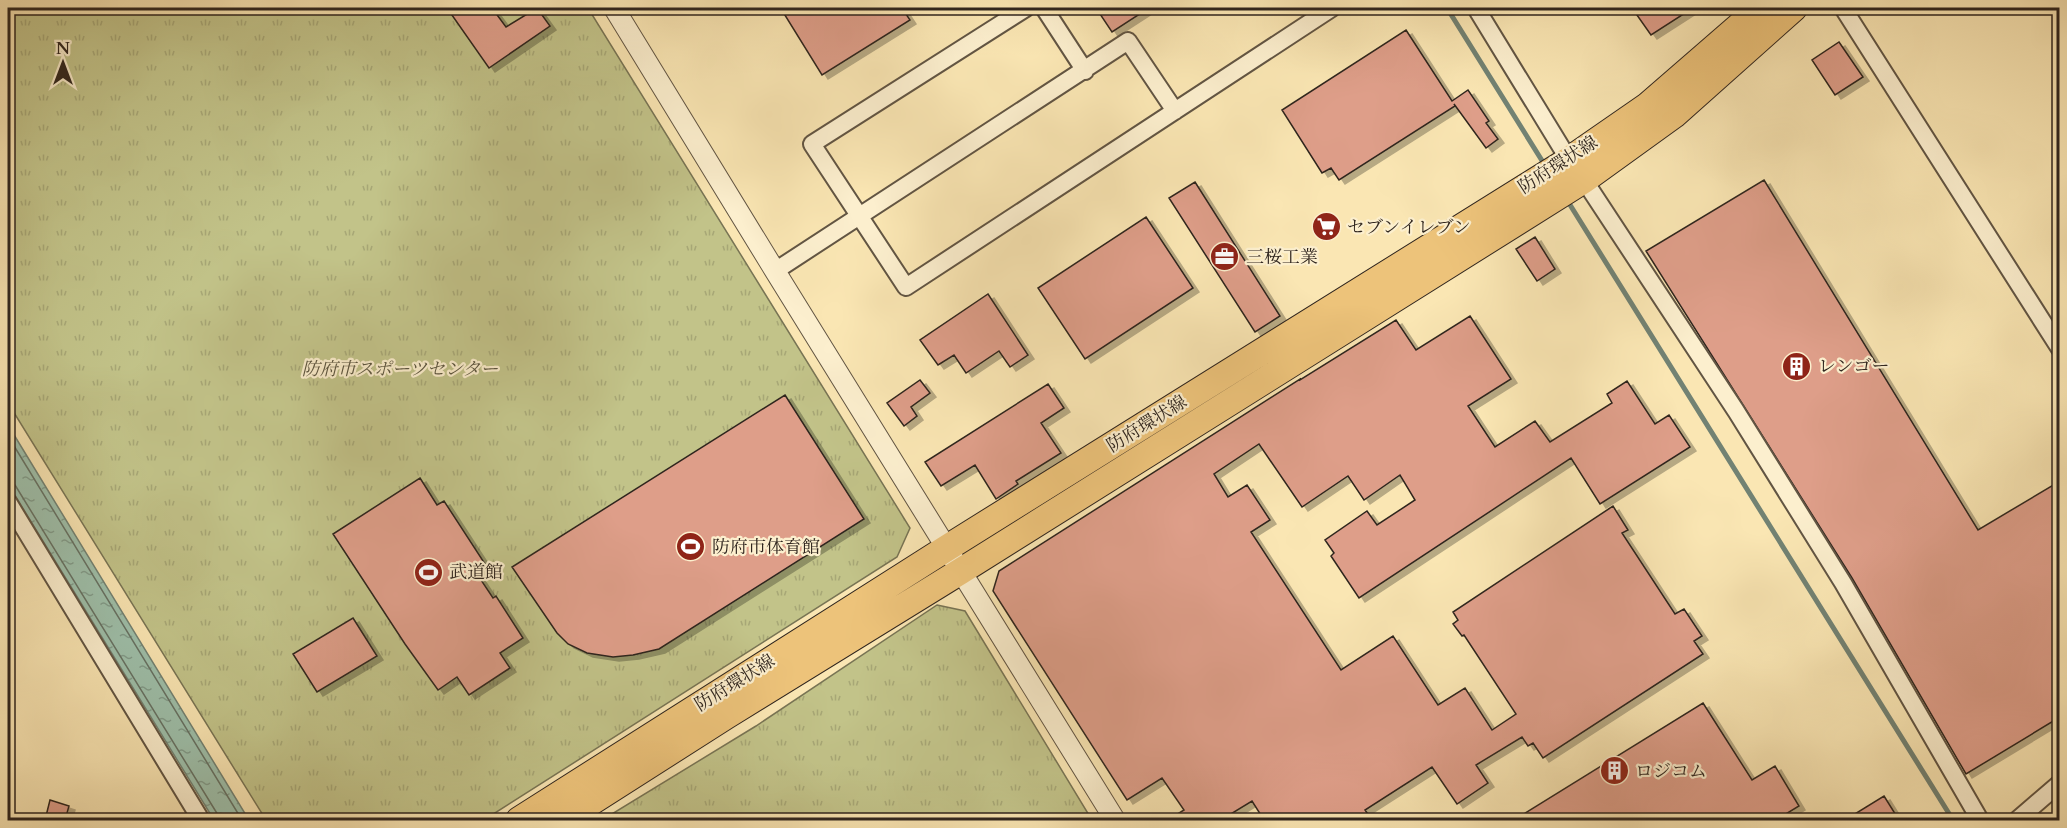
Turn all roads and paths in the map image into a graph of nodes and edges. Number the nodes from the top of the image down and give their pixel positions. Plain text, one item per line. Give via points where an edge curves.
1 (614, 8) edge
2 (1026, 8) edge
3 (1044, 8) edge
4 (1332, 8) edge
5 (1476, 8) edge
6 (1760, 8) edge
7 (1794, 8) edge
8 (1843, 8) edge
9 (1085, 71) junction
10 (1175, 111) junction
11 (1569, 160) junction
12 (1584, 180) junction
13 (858, 216) junction
14 (775, 271) junction
15 (2060, 349) edge
16 (8, 502) edge
17 (947, 548) junction
18 (961, 571) junction
19 (2060, 783) edge
20 (201, 820) edge
21 (519, 820) edge
22 (563, 820) edge
23 (1115, 820) edge
24 (1980, 820) edge
25 (2017, 820) edge

1 - 14 street
2 - 13 street via 812,144
3 - 9 street
4 - 10 street
5 - 11 street
6 - 11 main road, 防府環状線 via 1647,106
7 - 12 main road, 防府環状線 via 1674,115
8 - 15 street
9 - 10 street via 1128,41
9 - 13 street
10 - 13 street via 906,286
11 - 12 street
11 - 17 main road, 防府環状線
12 - 18 main road, 防府環状線
12 - 24 street via 1843,583
13 - 14 street
14 - 17 street
16 - 20 street
17 - 18 street
17 - 21 main road, 防府環状線
18 - 22 main road, 防府環状線
18 - 23 street
19 - 25 street

